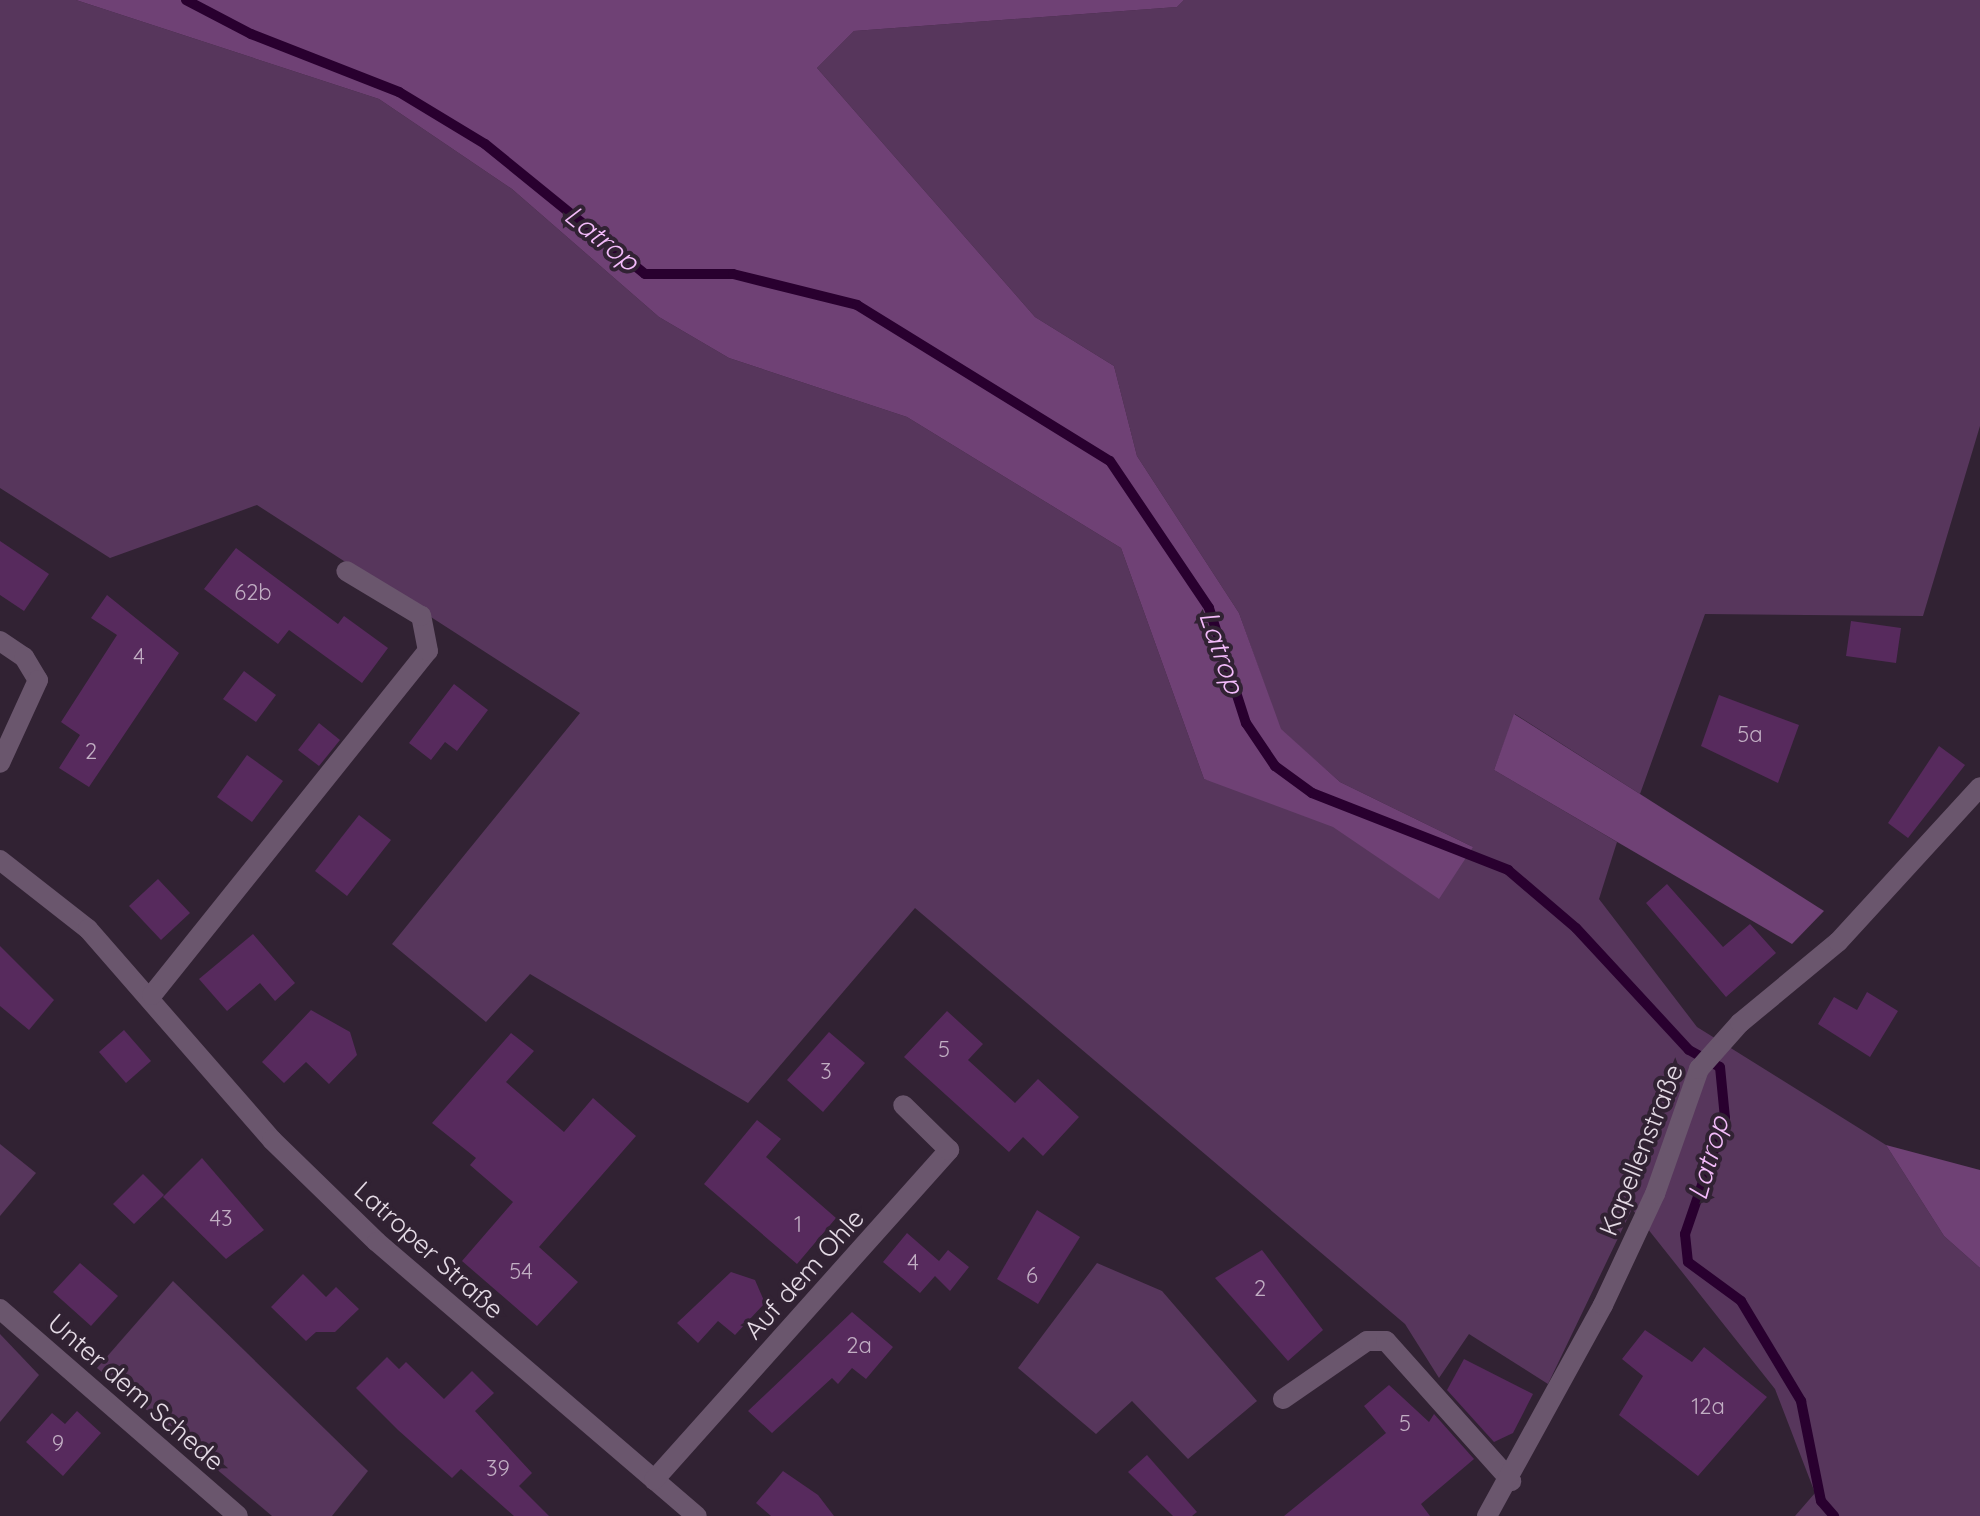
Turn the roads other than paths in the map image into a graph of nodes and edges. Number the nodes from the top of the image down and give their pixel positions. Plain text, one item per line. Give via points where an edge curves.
1 (346, 571) dead end
2 (0, 641) edge
3 (0, 763) edge
4 (1980, 787) edge
5 (0, 860) edge
6 (152, 995) junction
7 (903, 1105) dead end
8 (0, 1309) edge
9 (1283, 1399) dead end
10 (654, 1480) junction
11 (1511, 1481) junction
12 (238, 1516) edge
13 (697, 1516) edge
14 (1487, 1516) edge

1 - 6 street via 421,616 428,651
2 - 3 street via 24,657 38,680
4 - 11 street, Kapellenstraße via 1838,942 1726,1038 1699,1069 1655,1194
5 - 6 street, Latroper Straße via 88,929
6 - 10 street, Latroper Straße via 272,1140 356,1222
7 - 10 street, Auf dem Ohle via 949,1150
8 - 12 street, Unter dem Schede
9 - 11 street via 1367,1341 1386,1341
10 - 13 street, Latroper Straße
11 - 14 street, Kapellenstraße

